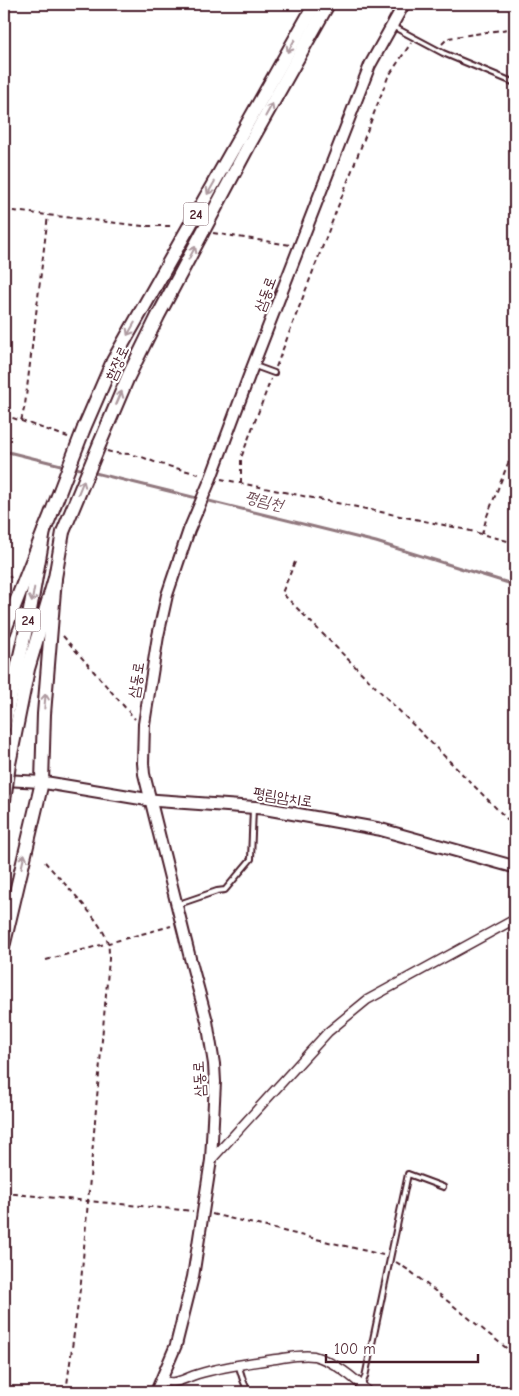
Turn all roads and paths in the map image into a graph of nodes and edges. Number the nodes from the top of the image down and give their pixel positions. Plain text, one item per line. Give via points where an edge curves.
1 (315, 4) edge
2 (328, 4) edge
3 (404, 4) edge
4 (392, 26) junction
5 (515, 28) edge
6 (414, 38) junction
7 (437, 50) junction
8 (515, 83) edge
9 (4, 210) edge
10 (48, 215) junction
11 (171, 226) dead end
12 (212, 233) dead end
13 (300, 247) junction
14 (254, 365) junction
15 (274, 373) junction
16 (4, 415) edge
17 (21, 421) junction
18 (70, 437) dead end
19 (102, 446) junction
20 (515, 446) edge
21 (210, 480) junction
22 (241, 483) junction
23 (44, 531) junction
24 (482, 534) junction
25 (515, 543) edge
26 (295, 562) dead end
27 (4, 569) edge
28 (11, 578) dead end
29 (55, 578) junction
30 (4, 632) edge
31 (61, 635) dead end
32 (144, 724) junction
33 (4, 726) edge
34 (4, 780) edge
35 (42, 782) junction
36 (150, 800) junction
37 (4, 801) edge
38 (253, 807) junction
39 (515, 827) edge
40 (45, 862) dead end
41 (515, 867) edge
42 (177, 905) junction
43 (515, 919) edge
44 (181, 923) junction
45 (4, 943) edge
46 (108, 943) junction
47 (46, 960) dead end
48 (211, 1160) junction
49 (443, 1187) dead end
50 (4, 1193) edge
51 (88, 1201) junction
52 (203, 1212) junction
53 (390, 1259) junction
54 (515, 1355) edge
55 (238, 1364) junction
56 (161, 1380) junction
57 (361, 1385) junction
58 (66, 1392) edge
59 (156, 1392) edge
60 (248, 1392) edge
61 (368, 1392) edge

1 -> 23 main road, 함장로 / 24, bridge via 113,361
19 -> 2 main road, 함장로 via 128,377 158,316
3 - 4 street, 삼동로
4 - 6 lane
4 - 13 street, 삼동로 via 370,65
5 - 7 path via 448,38
6 - 7 lane
6 - 15 path via 388,77
7 - 8 lane
9 - 10 path
10 - 11 path
10 - 17 path
12 - 13 path
13 - 14 street, 삼동로
14 - 15 lane
14 - 21 street, 삼동로
15 - 22 path via 241,458
16 - 17 path
17 - 18 path
19 - 21 path via 114,453 130,454
29 -> 19 main road, 함장로, bridge via 63,532
20 - 24 path
21 - 22 path
21 - 32 street, 삼동로 via 189,530 168,595
22 - 24 path
23 - 30 main road
23 -> 33 main road, 함장로 / 24
24 - 25 path
26 - 39 path via 282,593
27 - 28 path
35 -> 29 main road
29 - 37 main road, 함장로, bridge via 28,669
31 - 32 path via 135,719
32 - 36 street, 삼동로 via 143,763
34 - 35 street
35 - 36 main road, 평림암치로
45 -> 35 main road
36 - 38 main road, 평림암치로
36 - 42 street, 삼동로
38 - 41 main road, 평림암치로 via 379,829
38 - 42 lane via 251,859 225,890
40 - 46 path via 92,915
42 - 44 street, 삼동로
43 - 48 street via 367,1000 328,1032
44 - 46 path
44 - 48 street, 삼동로 via 207,1021 214,1064
46 - 47 path
46 - 51 path
48 - 52 street, 삼동로
49 - 53 lane via 408,1174
50 - 51 path
51 - 52 path
51 - 58 path
52 - 53 path
52 - 56 street, 삼동로 via 193,1277 176,1345
53 - 54 path via 410,1271
53 - 57 lane via 366,1377
55 - 56 street via 174,1382
55 - 57 street via 314,1356 339,1368
55 - 60 lane
56 - 59 street, 삼동로
57 - 61 street

